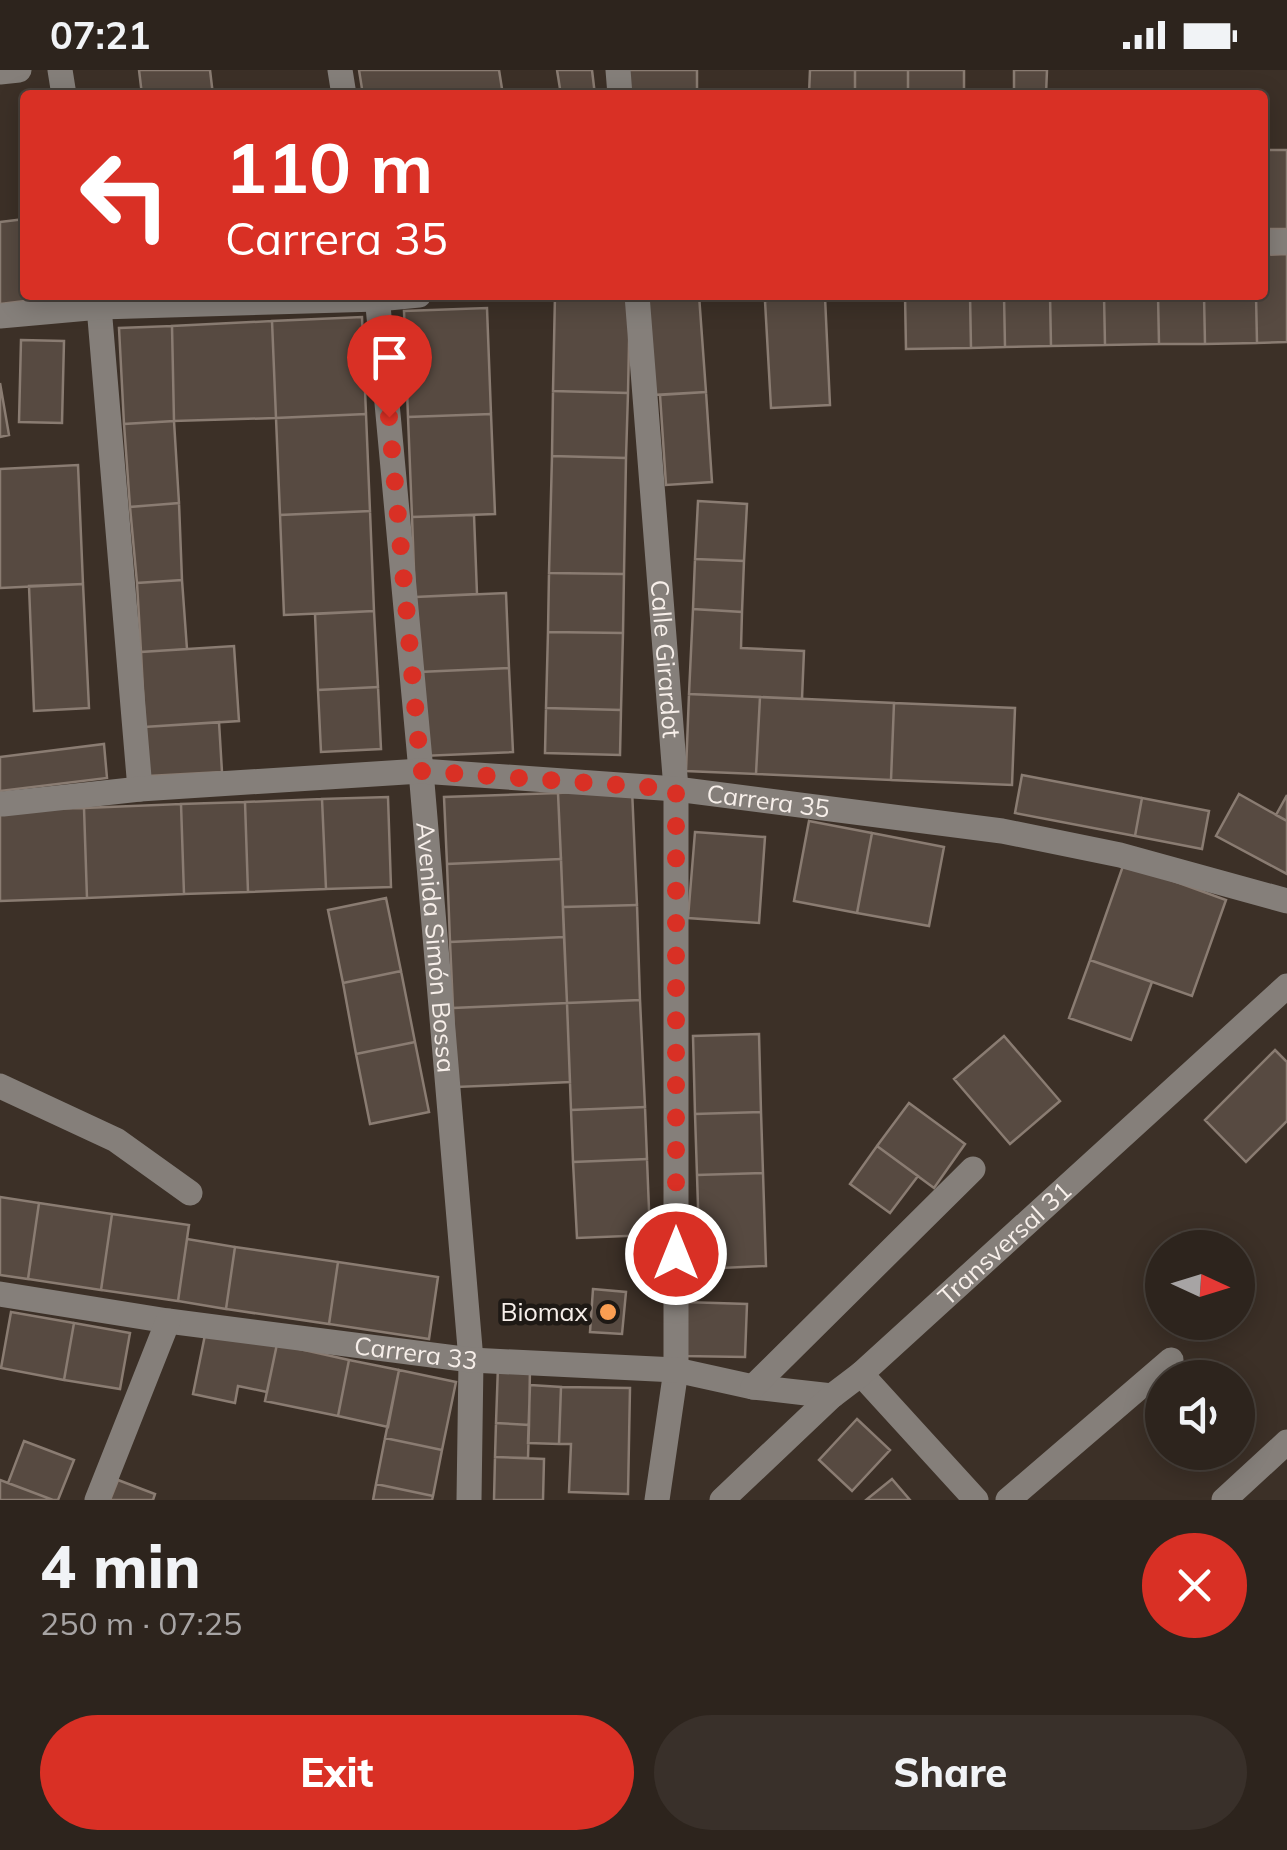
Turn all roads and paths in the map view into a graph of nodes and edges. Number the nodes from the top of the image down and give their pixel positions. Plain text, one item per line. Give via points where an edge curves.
1 (19, 70) edge
2 (0, 72) edge
3 (169, 300) edge
4 (378, 300) edge
5 (637, 300) edge
6 (99, 301) edge
7 (0, 316) edge
8 (421, 771) junction
9 (140, 789) junction
10 (676, 789) junction
11 (3, 804) dead end
12 (1287, 902) edge
13 (1287, 986) edge
14 (0, 1086) edge
15 (972, 1169) dead end
16 (190, 1193) dead end
17 (0, 1294) edge
18 (168, 1321) junction
19 (471, 1360) junction
20 (676, 1370) junction
21 (861, 1374) junction
22 (1145, 1382) edge
23 (753, 1388) junction
24 (832, 1396) junction
25 (1287, 1442) edge
26 (97, 1500) edge
27 (470, 1500) edge
28 (657, 1500) edge
29 (722, 1500) edge
30 (976, 1500) edge
31 (1008, 1500) edge
32 (1224, 1500) edge

1 - 2 street
3 - 6 street
4 - 8 street, Avenida Simón Bossa
5 - 10 street, Calle Girardot
6 - 7 street
6 - 9 street
8 - 9 street, Carrera 35
8 - 10 street, Carrera 35
8 - 19 street, Avenida Simón Bossa
9 - 11 street, Carrera 35
10 - 12 street, Carrera 35 via 1002,831 1120,855
10 - 20 street, Calle Girardot
13 - 21 street, Transversal 31
14 - 16 street via 116,1140
15 - 23 street
17 - 18 street, Carrera 33
18 - 19 street, Carrera 33
18 - 26 street
19 - 20 street, Carrera 33
19 - 27 street, Avenida Simón Bossa
20 - 23 street, Carrera 33
20 - 28 street, Calle Girardot
21 - 24 street, Transversal 31
21 - 30 street
22 - 31 street
23 - 24 street, Carrera 33
24 - 29 street, Transversal 31
25 - 32 street

